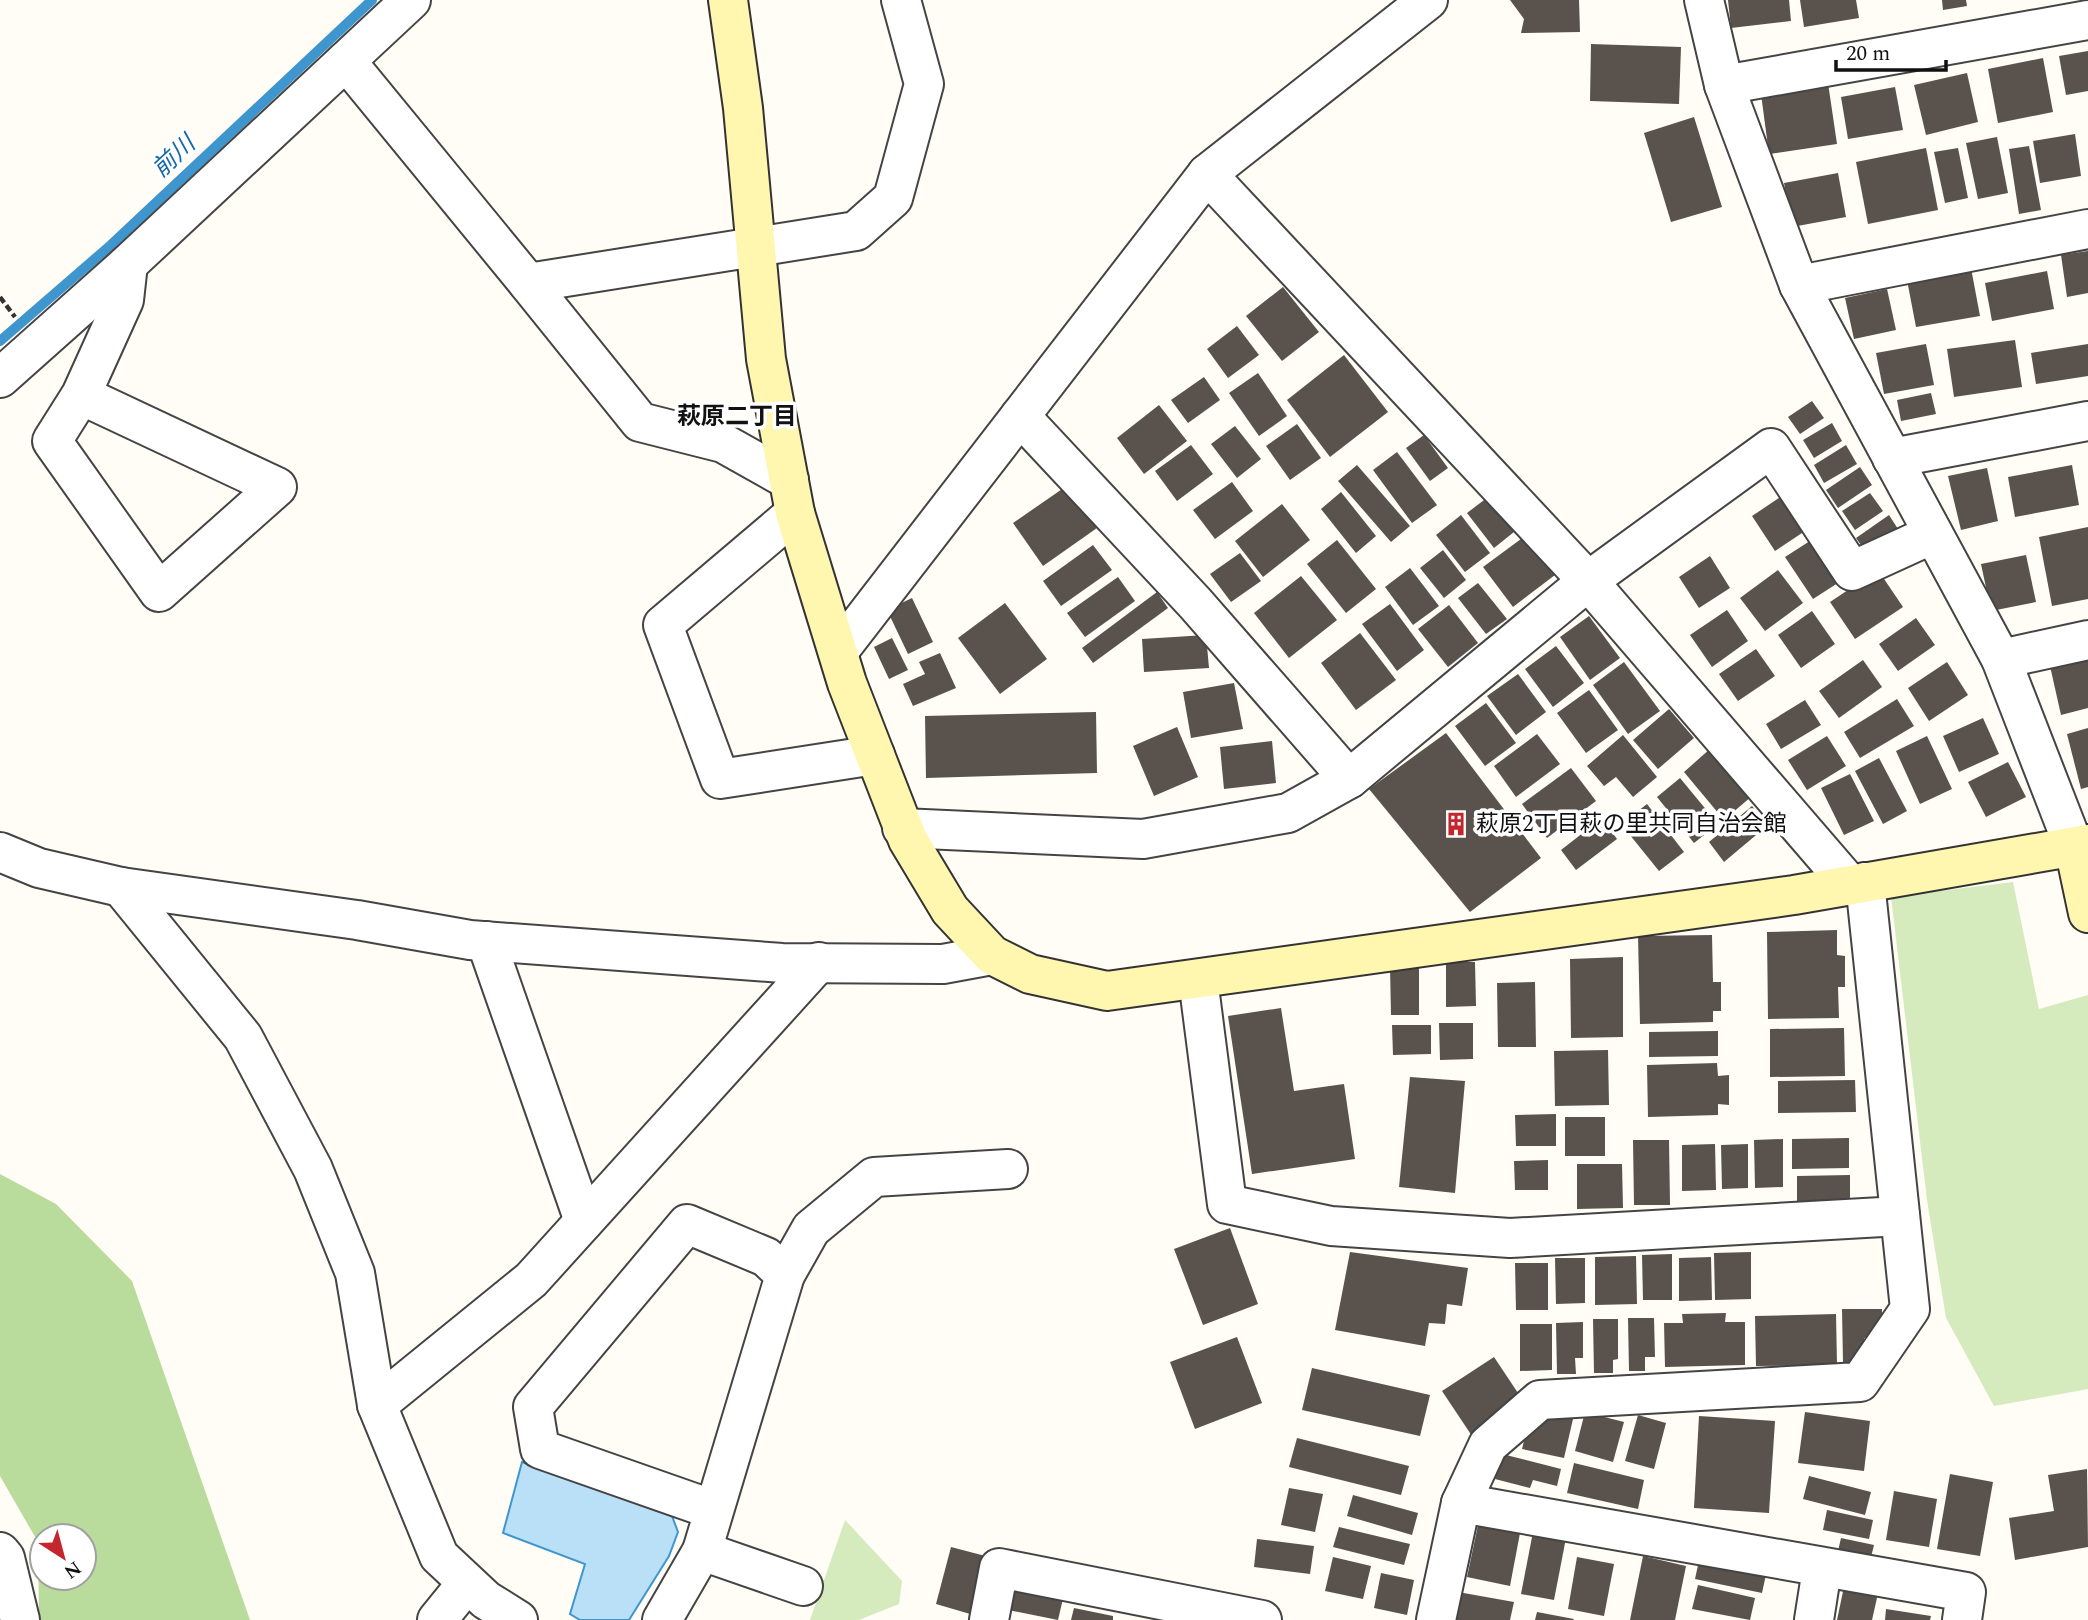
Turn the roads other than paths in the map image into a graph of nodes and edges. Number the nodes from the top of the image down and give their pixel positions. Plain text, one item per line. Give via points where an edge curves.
1 (411, 0) edge
2 (728, 0) edge
3 (901, 0) edge
4 (1429, 0) edge
5 (1704, 0) edge
6 (2088, 20) edge
7 (346, 61) junction
8 (1724, 85) junction
9 (1207, 174) junction
10 (2088, 229) edge
11 (755, 247) junction
12 (128, 264) junction
13 (528, 284) junction
14 (1799, 285) junction
15 (0, 378) edge
16 (81, 395) junction
17 (1020, 416) junction
18 (2088, 421) edge
19 (1892, 458) junction
20 (792, 496) junction
21 (1933, 534) junction
22 (1588, 581) junction
23 (2088, 640) edge
24 (838, 652) junction
25 (2001, 659) junction
26 (875, 755) junction
27 (1349, 779) junction
28 (902, 828) junction
29 (2081, 845) edge
30 (0, 852) edge
31 (1858, 884) junction
32 (121, 887) junction
33 (2088, 913) edge
34 (486, 941) junction
35 (992, 956) junction
36 (820, 962) junction
37 (1198, 979) junction
38 (1008, 1169) dead end
39 (1900, 1216) junction
40 (584, 1221) junction
41 (785, 1275) junction
42 (377, 1405) junction
43 (1461, 1503) junction
44 (714, 1510) junction
45 (702, 1551) junction
46 (0, 1552) edge
47 (1822, 1569) junction
48 (467, 1583) junction
49 (803, 1587) dead end
50 (20, 1620) edge
51 (437, 1620) edge
52 (518, 1620) edge
53 (662, 1620) edge
54 (989, 1620) edge
55 (1262, 1620) edge
56 (1436, 1620) edge
57 (1814, 1620) edge
58 (1962, 1620) edge

1 - 7 street
2 - 11 street
3 - 11 street via 924,83 893,198 856,230
4 - 9 street
5 - 8 street
6 - 8 street
7 - 12 street
7 - 13 street
8 - 14 street
9 - 17 street
9 - 22 street
10 - 14 street
11 - 13 street
11 - 20 street via 766,359
12 - 15 street
12 - 16 street via 124,300
13 - 20 street via 640,422 723,443
14 - 19 street
16 - 16 street via 52,441 159,592 277,487
17 - 24 street
17 - 27 street via 1195,603
18 - 19 street
19 - 21 street
20 - 24 street
20 - 26 street via 663,625 720,779
21 - 22 street via 1852,571 1771,448
21 - 25 street
22 - 27 street
22 - 31 street
23 - 25 street
24 - 26 street
25 - 29 street
26 - 28 street
27 - 28 street via 1289,813 1143,839
28 - 35 street via 950,910
29 - 31 street
29 - 33 street
30 - 32 street via 40,868
31 - 37 street
31 - 39 street
32 - 34 street
32 - 42 street via 243,1037 313,1169 355,1273
34 - 36 street
34 - 40 street
35 - 36 street via 943,964
35 - 37 street via 1030,974 1107,991
36 - 40 street
37 - 39 street via 1227,1204 1331,1226 1510,1238
38 - 41 street via 874,1177 811,1229
39 - 43 street via 1910,1309 1860,1382 1540,1400 1488,1446
40 - 42 street via 531,1280
41 - 44 street
41 - 44 street via 766,1257 687,1224 533,1407 540,1449
42 - 48 street via 439,1556
43 - 47 street
43 - 56 street
44 - 45 street
45 - 49 street
45 - 53 street
46 - 50 street
47 - 57 street
47 - 58 street via 1966,1592
48 - 51 street
48 - 52 street
54 - 55 street via 999,1568

